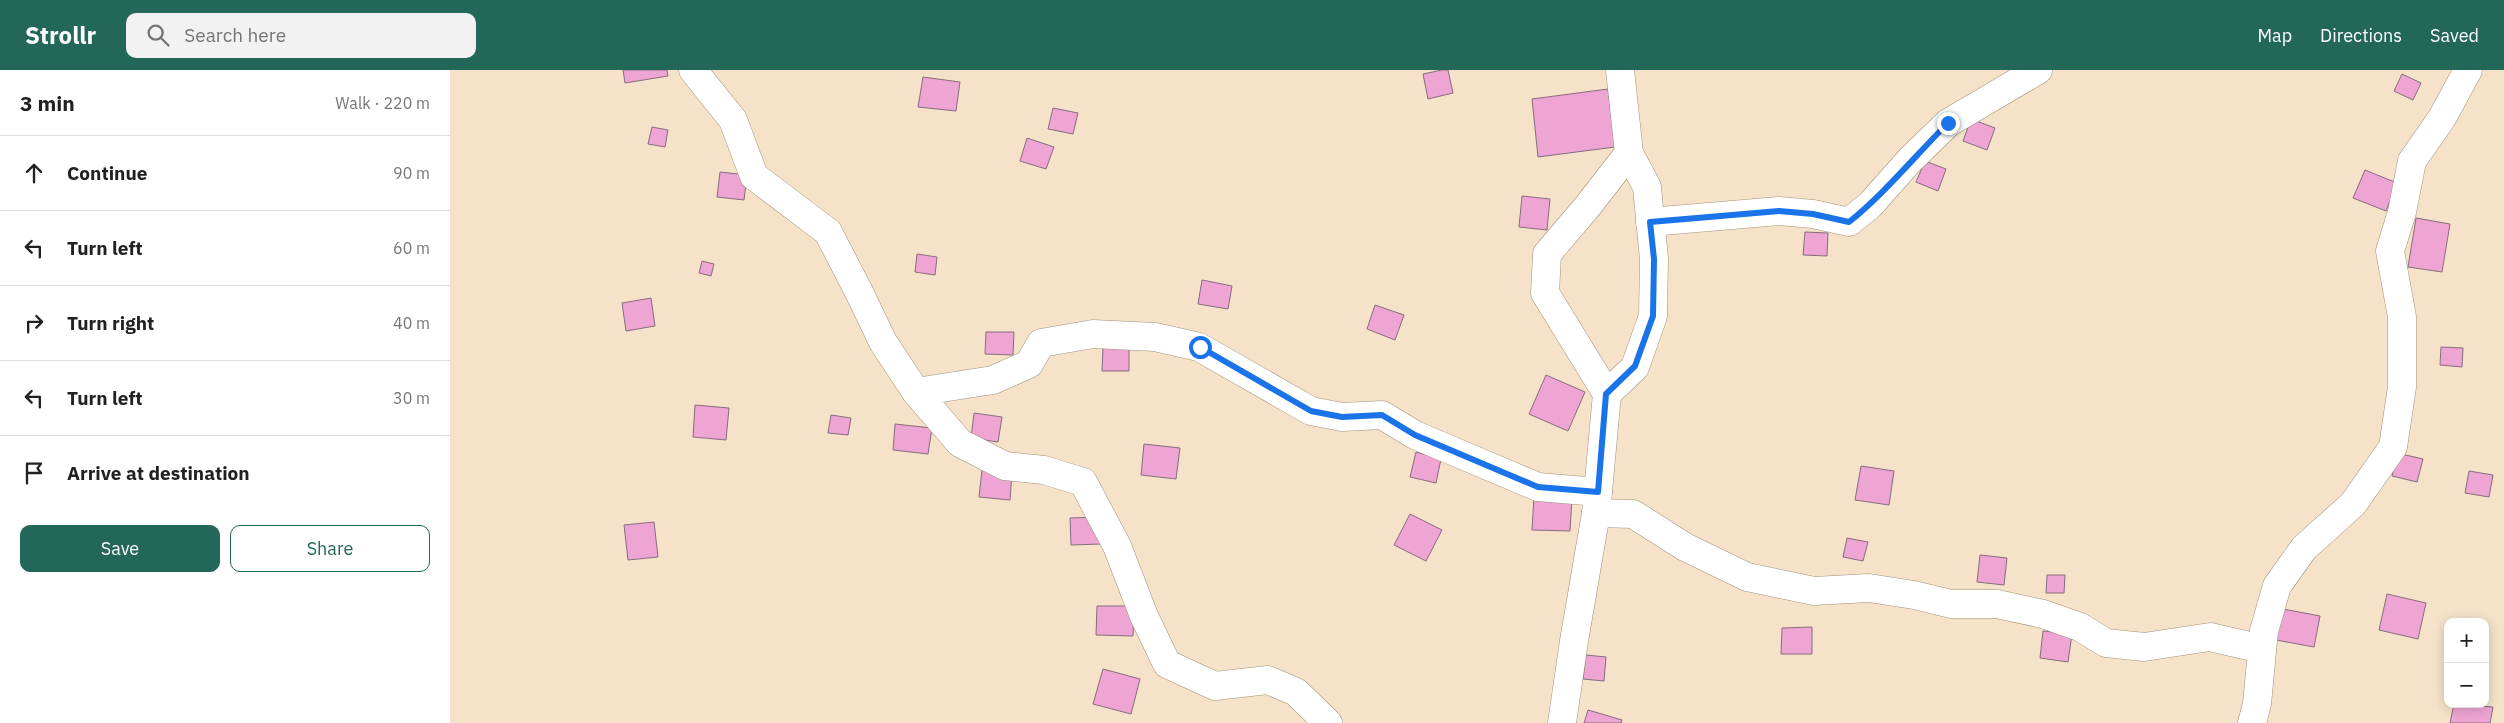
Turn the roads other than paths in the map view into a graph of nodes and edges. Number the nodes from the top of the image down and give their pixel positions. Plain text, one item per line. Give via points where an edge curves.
1 (693, 70) edge
2 (1620, 70) edge
3 (2038, 70) edge
4 (2468, 70) edge
5 (1629, 153) junction
6 (1650, 222) junction
7 (916, 392) junction
8 (1606, 394) junction
9 (1597, 503) junction
10 (2262, 650) junction
11 (1328, 723) edge
12 (1562, 723) edge
13 (2252, 723) edge

1 - 7 street via 733,120 754,176 828,232 883,342
2 - 5 street
3 - 6 street via 1948,123 1870,205 1849,222 1779,211
4 - 10 street via 2442,118 2412,161 2390,251 2402,317 2402,388 2393,447 2353,504 2304,548 2276,586
5 - 6 street via 1646,187
5 - 8 street via 1547,254 1544,293
6 - 8 street via 1654,259 1653,316 1635,366
7 - 9 street via 993,380 1029,364 1042,343 1093,334 1155,337 1200,347 1311,411 1342,417 1382,415 1415,435 1538,487
7 - 11 street via 960,443 1005,466 1044,470 1083,482 1118,546 1144,616 1167,664 1215,686 1268,680 1296,692
8 - 9 street
9 - 10 street via 1633,514 1685,547 1747,577 1814,591 1869,588 1951,604 1997,604 2043,614 2080,627 2106,643 2144,647 2210,637
9 - 12 street
10 - 13 street

